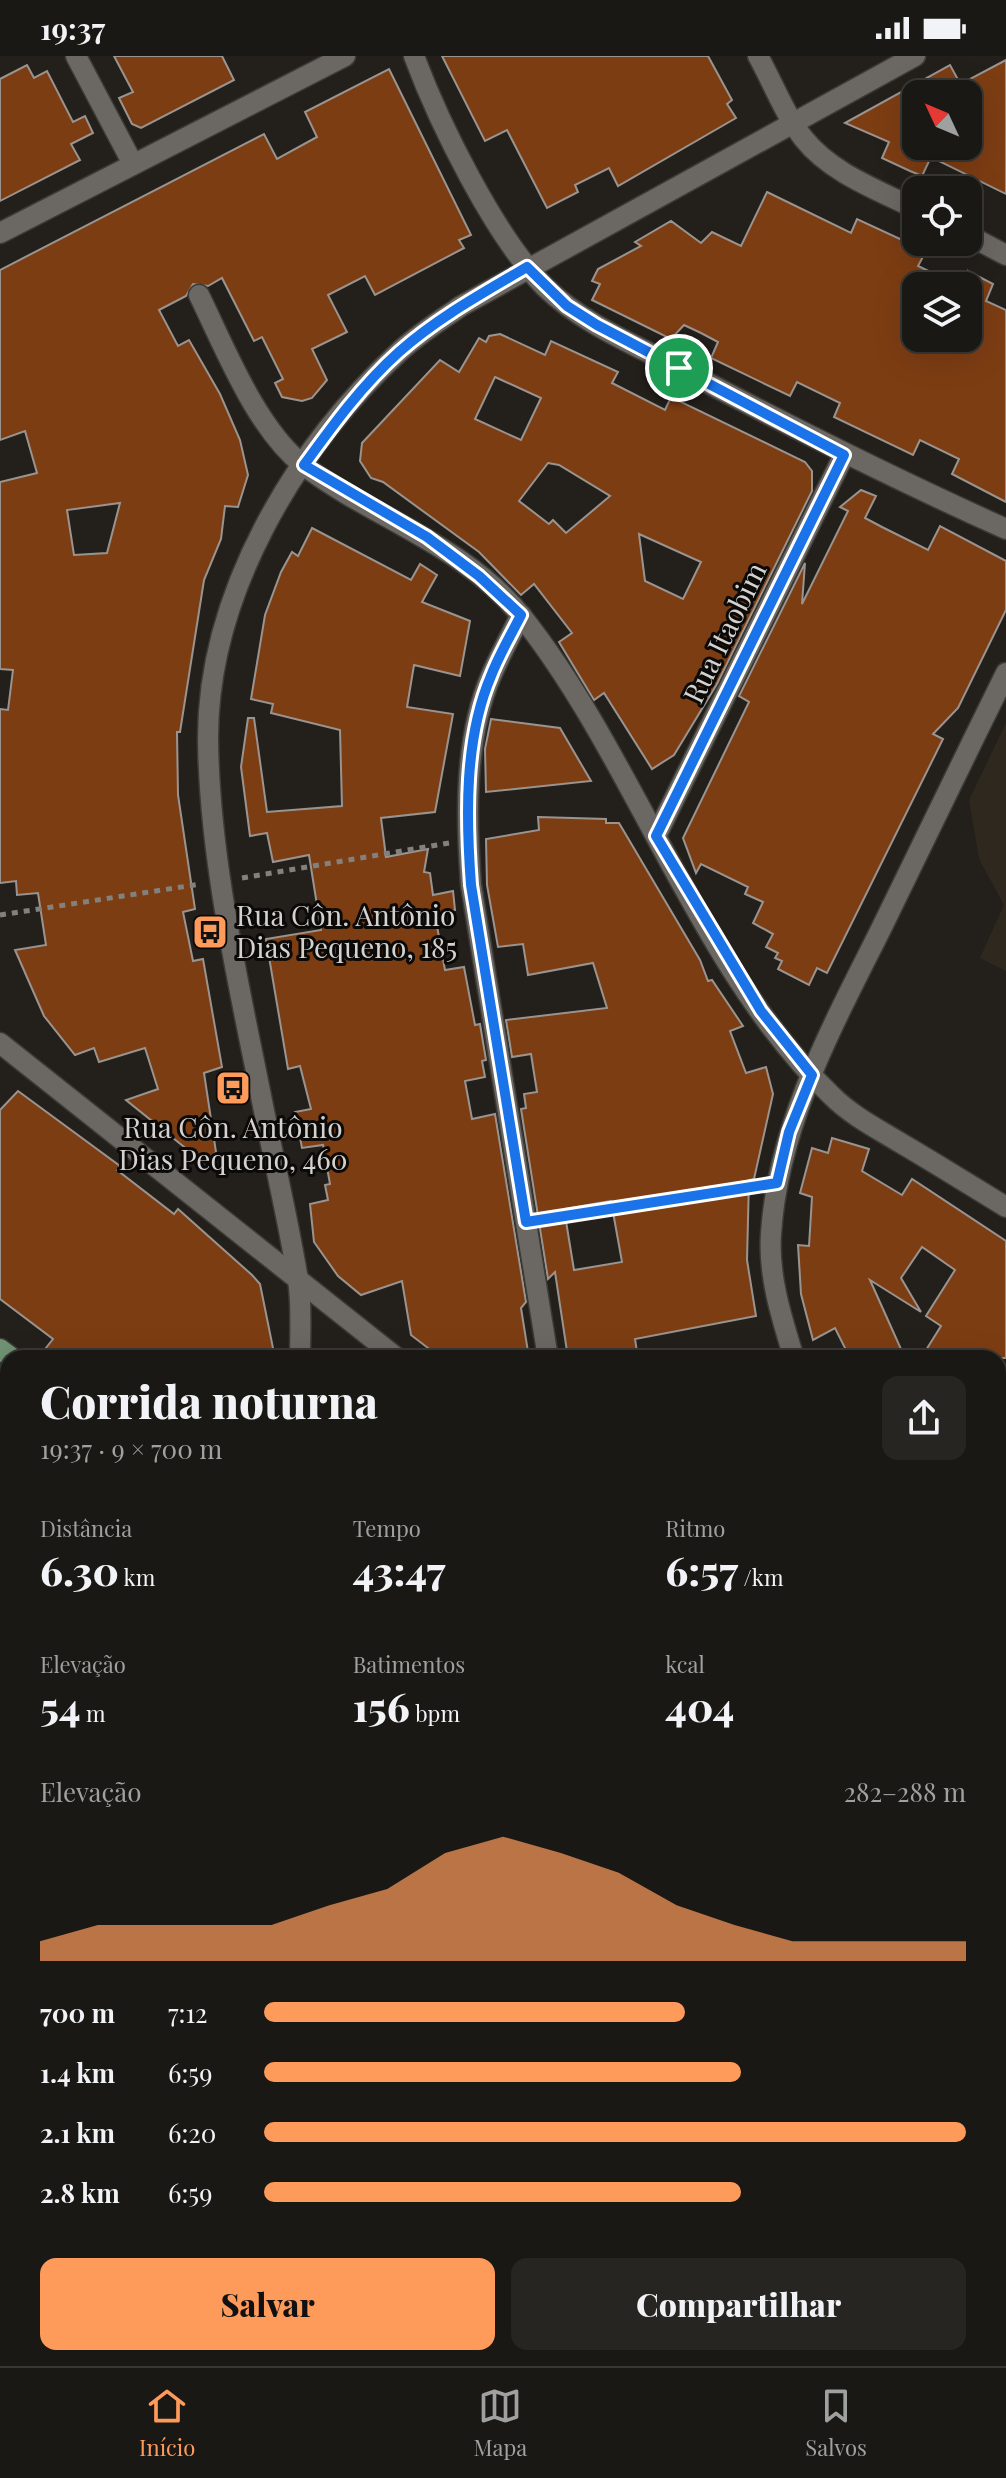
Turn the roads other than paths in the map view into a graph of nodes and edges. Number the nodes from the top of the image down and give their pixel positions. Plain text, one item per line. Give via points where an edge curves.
1 (76, 56) edge
2 (345, 56) edge
3 (414, 56) edge
4 (758, 56) edge
5 (915, 56) edge
6 (793, 122) junction
7 (133, 164) junction
8 (902, 202) edge
9 (0, 233) edge
10 (982, 242) edge
11 (1006, 255) edge
12 (527, 267) junction
13 (199, 295) dead end
14 (844, 455) junction
15 (304, 465) junction
16 (1006, 529) edge
17 (521, 615) junction
18 (1006, 673) edge
19 (656, 836) junction
20 (0, 1043) edge
21 (812, 1075) junction
22 (1006, 1207) edge
23 (298, 1283) junction
24 (300, 1350) edge
25 (386, 1350) edge
26 (547, 1350) edge
27 (791, 1350) edge

1 - 7 street
2 - 7 street
3 - 12 street via 463,162
4 - 6 street
5 - 6 street
6 - 8 street via 834,166
6 - 12 street
7 - 9 street
10 - 11 street
12 - 14 street via 567,306 597,325
12 - 15 street via 399,351 344,409
13 - 15 street via 265,420
14 - 16 street
14 - 19 street, Rua Itaobim
15 - 17 street via 427,537
15 - 23 street via 264,530 234,598 215,666 208,738 226,911
17 - 19 street via 562,671
17 - 26 street via 490,678 474,735 468,840
18 - 21 street
19 - 21 street via 730,964
20 - 23 street
21 - 22 street via 861,1118
21 - 27 street via 789,1132 770,1238 777,1306
23 - 24 street
23 - 25 street

